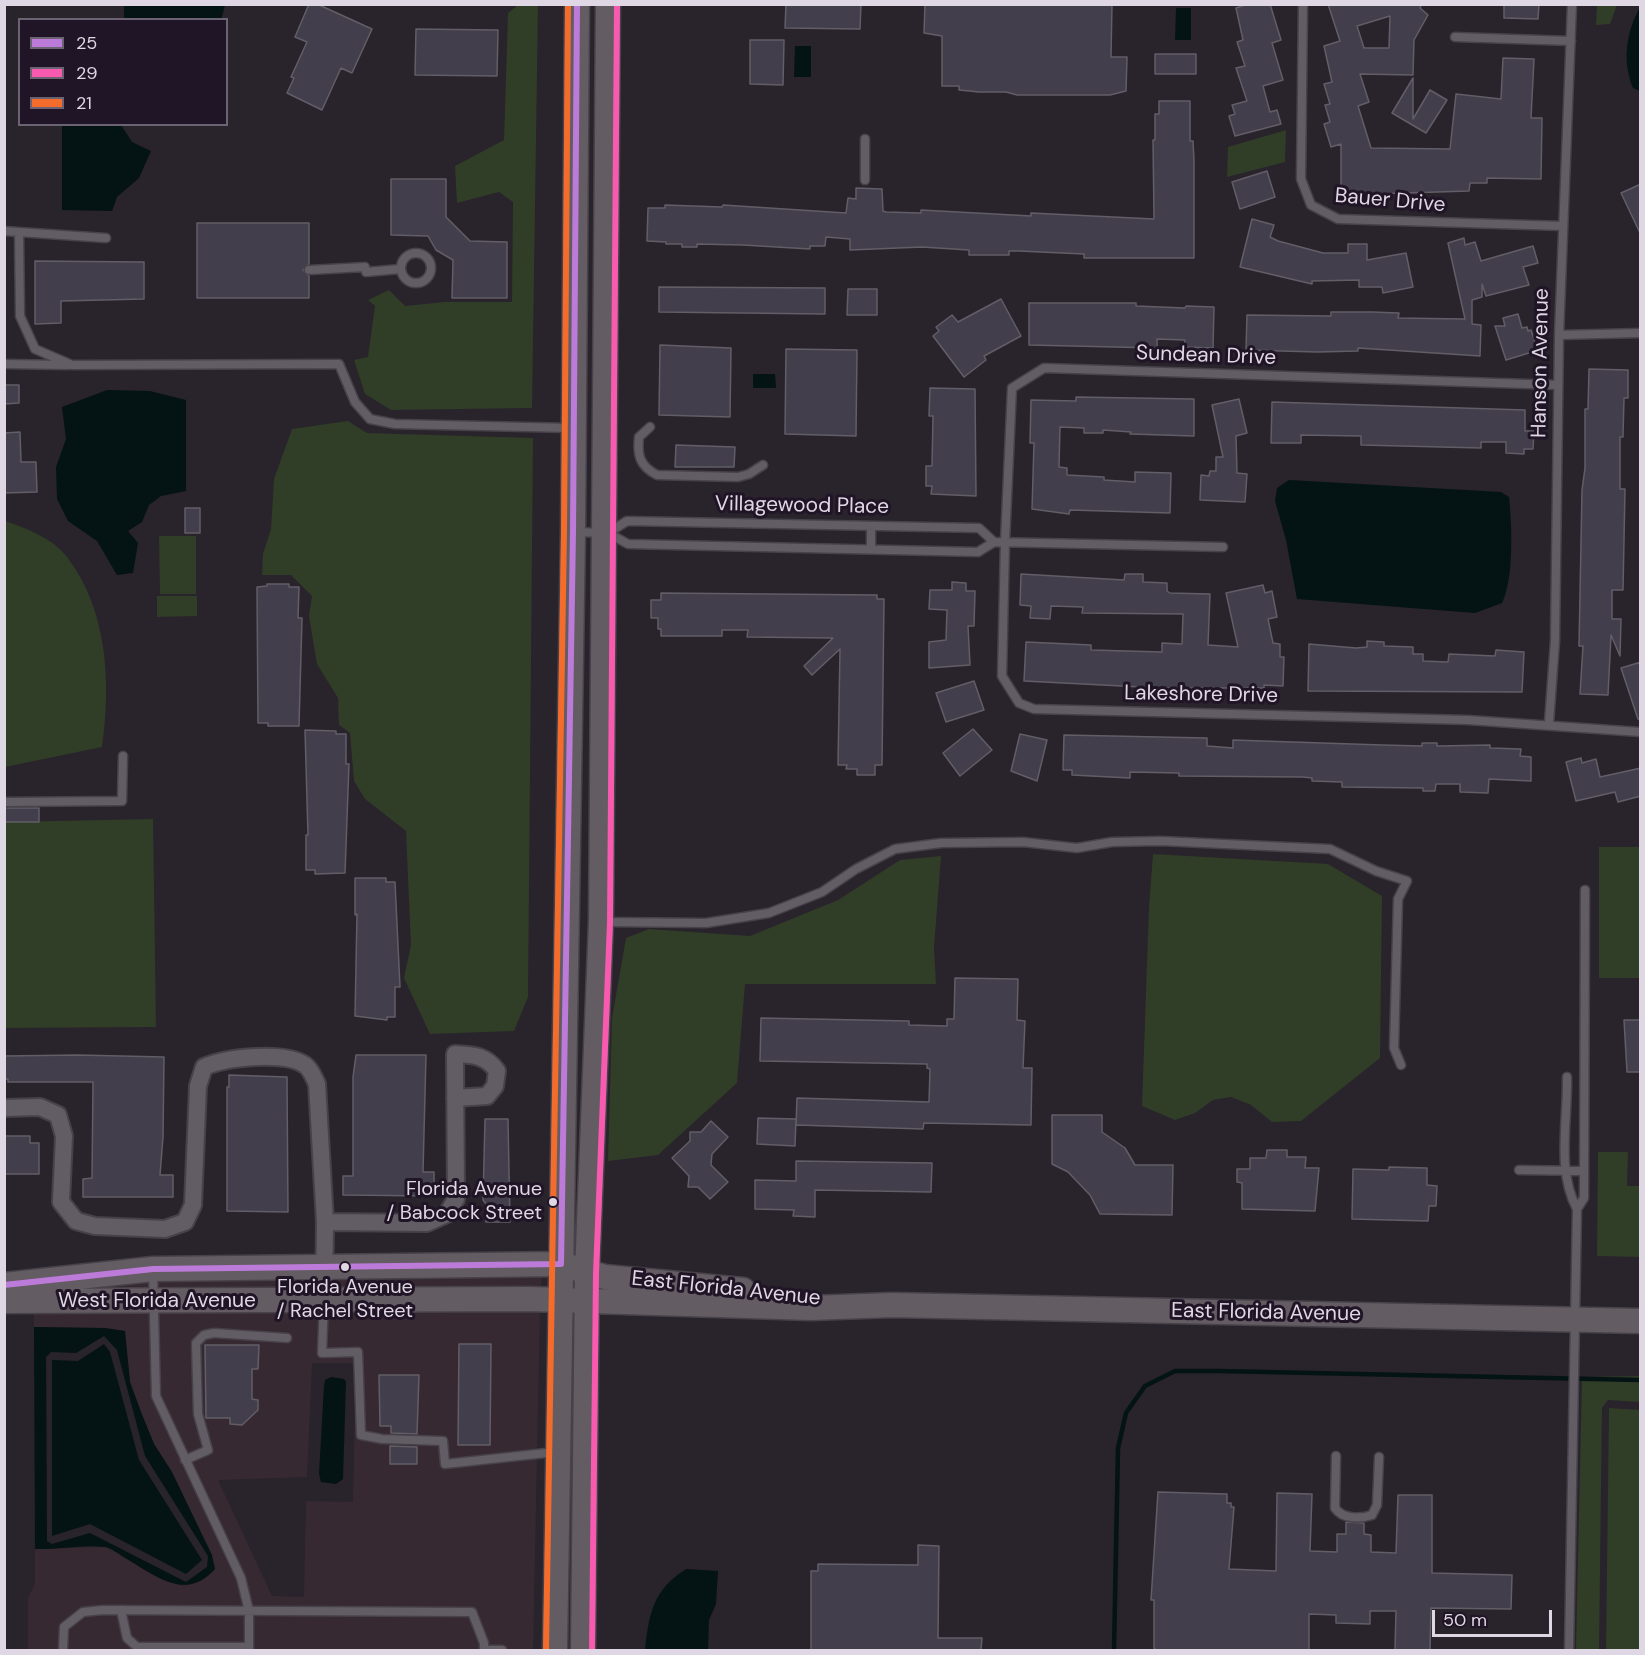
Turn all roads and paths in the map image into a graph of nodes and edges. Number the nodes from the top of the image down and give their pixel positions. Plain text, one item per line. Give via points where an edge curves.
1 (577, 4) edge
2 (608, 4) edge
3 (1303, 4) edge
4 (1572, 4) edge
5 (1455, 37) dead end
6 (1571, 41) junction
7 (865, 139) dead end
8 (864, 180) dead end
9 (1563, 226) junction
10 (4, 231) edge
11 (19, 232) junction
12 (106, 238) dead end
13 (400, 269) dead end
14 (309, 270) dead end
15 (1641, 333) edge
16 (1559, 335) junction
17 (4, 364) edge
18 (72, 365) junction
19 (1558, 386) junction
20 (650, 427) dead end
21 (574, 428) junction
22 (763, 465) dead end
23 (871, 526) junction
24 (573, 532) junction
25 (605, 533) junction
26 (994, 542) junction
27 (1005, 542) junction
28 (1223, 548) dead end
29 (871, 549) junction
30 (1549, 723) junction
31 (1641, 732) edge
32 (123, 756) dead end
33 (4, 802) edge
34 (1585, 890) dead end
35 (601, 922) junction
36 (1401, 1065) dead end
37 (1567, 1077) dead end
38 (455, 1098) dead end
39 (4, 1108) edge
40 (1519, 1170) dead end
41 (1584, 1170) junction
42 (1565, 1171) junction
43 (1577, 1209) junction
44 (325, 1222) junction
45 (561, 1264) junction
46 (326, 1265) junction
47 (153, 1269) junction
48 (587, 1273) junction
49 (4, 1285) edge
50 (587, 1299) junction
51 (154, 1300) junction
52 (561, 1300) junction
53 (4, 1301) edge
54 (324, 1301) junction
55 (892, 1305) junction
56 (1576, 1319) junction
57 (1641, 1321) edge
58 (287, 1338) dead end
59 (559, 1452) junction
60 (1336, 1456) dead end
61 (1379, 1457) dead end
62 (185, 1460) junction
63 (121, 1610) junction
64 (249, 1611) junction
65 (249, 1649) edge
66 (63, 1650) edge
67 (484, 1650) edge
68 (502, 1650) edge
69 (555, 1650) edge
70 (584, 1650) edge
71 (1569, 1650) edge

1 - 21 main road
2 - 25 main road via 612,34
3 - 9 lane, Bauer Drive via 1301,179 1311,205 1338,219
4 - 6 lane, Hanson Avenue
5 - 6 lane
6 - 9 lane, Hanson Avenue
7 - 8 lane
9 - 16 lane, Hanson Avenue
10 - 11 lane
11 - 12 lane
11 - 18 lane via 20,316 35,349
13 - 14 lane
15 - 16 lane
16 - 19 lane, Hanson Avenue
17 - 18 lane
18 - 21 lane via 339,364 355,402 370,419 395,424
19 - 27 lane, Sundean Drive via 1044,368 1012,388
19 - 30 lane, Hanson Avenue via 1555,641
20 - 22 lane via 639,437 637,451 647,470 657,475 738,477
21 - 24 main road
23 - 25 lane, Villagewood Place via 627,521
23 - 26 lane, Villagewood Place via 979,528
23 - 29 lane
24 - 25 lane, Villagewood Place
24 - 45 main road
25 - 29 lane, Villagewood Place via 628,544
25 - 35 main road
26 - 27 lane, Villagewood Place
26 - 29 lane, Villagewood Place via 978,552
27 - 28 lane, Villagewood Place
27 - 30 lane, Lakeshore Drive via 1002,676 1014,698 1026,707
30 - 31 lane
32 - 33 lane via 122,801
34 - 41 lane
35 - 36 lane via 706,924 769,913 822,892 895,849 941,843 1023,842 1077,848 1112,842 1161,841 1330,849 1407,881 1398,899 1394,1048
35 - 48 main road
37 - 42 lane
38 - 44 street via 456,1199 447,1215 427,1223
39 - 44 street via 40,1107 58,1115 64,1136 61,1202 76,1221 95,1227 165,1229 185,1222 193,1205 198,1086 204,1067 222,1059 292,1058 308,1066 317,1084
40 - 42 lane
41 - 42 lane
41 - 43 lane via 1584,1198
42 - 43 lane via 1568,1192
43 - 56 lane
44 - 46 street
45 - 46 main road, West Florida Avenue
45 - 48 main road, East Florida Avenue
45 - 52 main road
46 - 47 main road, West Florida Avenue
46 - 54 street
47 - 49 main road, West Florida Avenue
47 - 51 lane
48 - 50 main road
48 - 55 main road, East Florida Avenue
50 - 52 main road, East Florida Avenue
50 - 55 main road, East Florida Avenue via 811,1308
50 - 70 main road
51 - 53 main road, West Florida Avenue
51 - 54 main road, West Florida Avenue
51 - 62 lane via 156,1396
52 - 54 main road, West Florida Avenue
52 - 59 main road
54 - 59 lane via 321,1353 358,1352 361,1435 442,1441 445,1464
55 - 56 main road, East Florida Avenue
56 - 57 main road, East Florida Avenue
56 - 71 lane
58 - 62 lane via 214,1333 204,1335 196,1343 198,1414 208,1450
59 - 69 main road
60 - 61 lane via 1335,1508 1342,1515 1364,1517 1372,1515 1377,1506
62 - 64 lane via 241,1578
63 - 64 lane
63 - 65 lane via 127,1638 137,1647
63 - 66 lane via 83,1612 64,1627
64 - 65 lane
64 - 67 lane via 472,1612
67 - 68 lane

